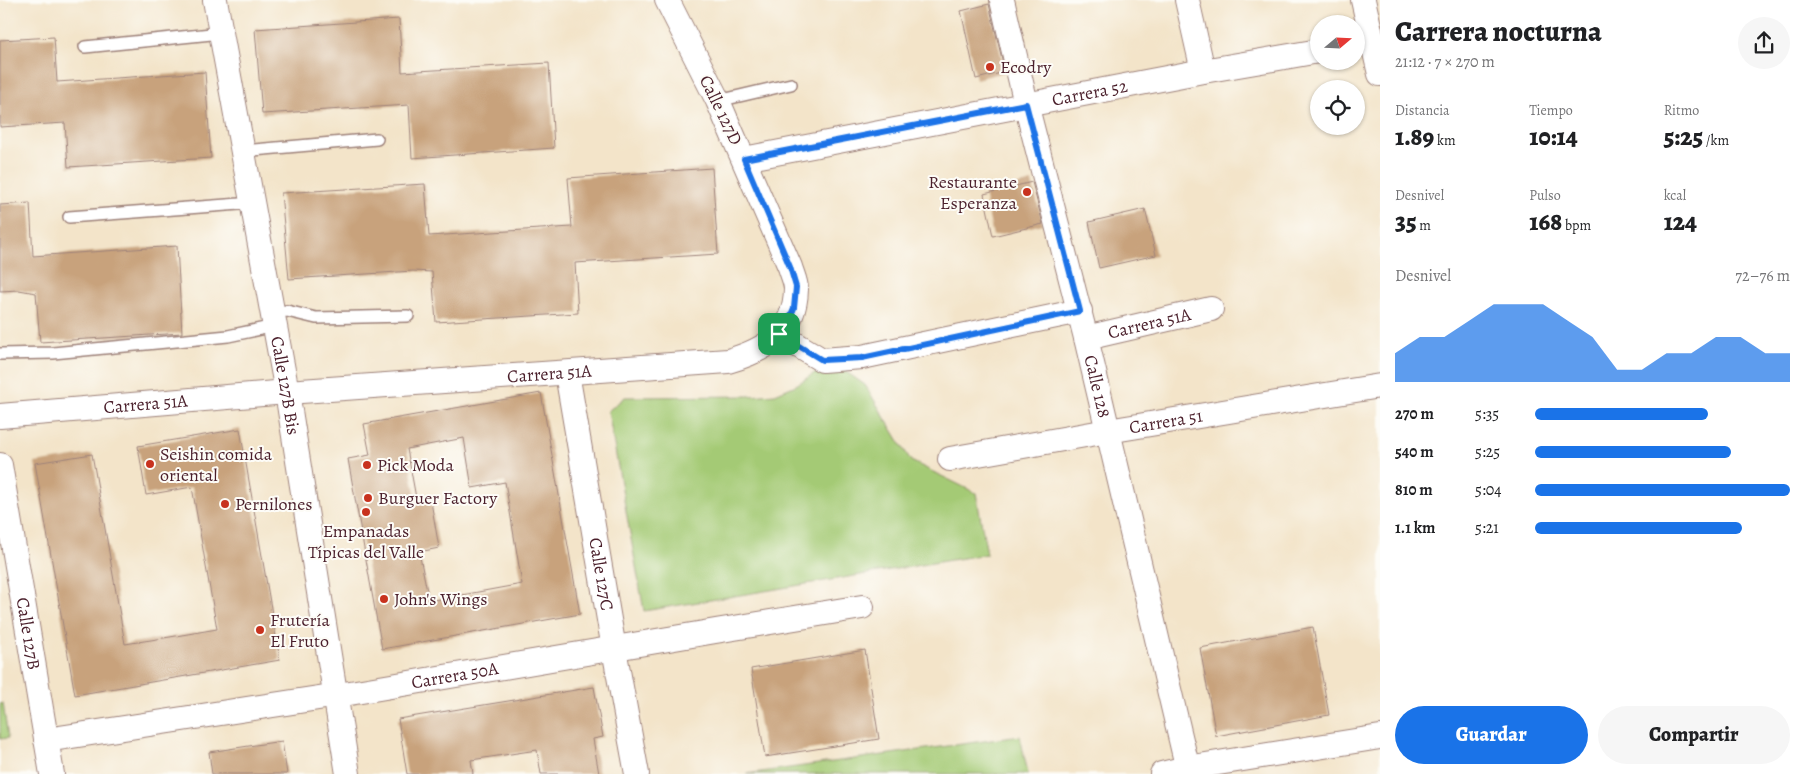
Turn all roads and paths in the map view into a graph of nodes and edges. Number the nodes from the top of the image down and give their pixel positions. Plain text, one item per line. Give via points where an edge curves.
1 (215, 0) edge
2 (666, 0) edge
3 (1002, 0) edge
4 (1186, 0) edge
5 (1363, 0) edge
6 (221, 33) junction
7 (1370, 42) edge
8 (85, 46) dead end
9 (1310, 53) edge
10 (1202, 71) junction
11 (1380, 74) edge
12 (791, 84) dead end
13 (718, 101) junction
14 (1026, 104) junction
15 (377, 139) dead end
16 (243, 151) junction
17 (744, 159) junction
18 (252, 203) junction
19 (69, 217) dead end
20 (1211, 309) dead end
21 (1080, 311) junction
22 (408, 316) dead end
23 (274, 319) junction
24 (779, 334) junction
25 (1086, 338) junction
26 (0, 354) edge
27 (568, 373) junction
28 (1380, 386) edge
29 (287, 392) junction
30 (0, 416) edge
31 (1108, 431) junction
32 (950, 459) dead end
33 (0, 465) edge
34 (862, 607) dead end
35 (614, 649) junction
36 (336, 695) junction
37 (1380, 737) edge
38 (46, 740) junction
39 (1188, 771) edge
40 (52, 774) edge
41 (348, 774) edge
42 (636, 774) edge
43 (1162, 774) edge

1 - 6 street, Calle 127B Bis
2 - 13 street, Calle 127D
3 - 14 street, Calle 128
4 - 10 street
5 - 7 street
6 - 8 lane
6 - 16 street, Calle 127B Bis
7 - 11 street
9 - 10 street, Carrera 52
10 - 14 street, Carrera 52
12 - 13 lane
13 - 17 street, Calle 127D
14 - 17 street, Carrera 52
14 - 21 street, Calle 128
15 - 16 lane
16 - 18 street, Calle 127B Bis
17 - 24 street, Calle 127D via 796,287 794,308
18 - 19 lane
18 - 23 street, Calle 127B Bis
20 - 25 street, Carrera 51A
21 - 24 street via 862,358 822,360
21 - 25 street, Calle 128
22 - 23 lane via 316,318 287,311
23 - 26 lane via 228,336 53,353
23 - 29 street, Calle 127B Bis
24 - 27 street, Carrera 51A via 768,345 728,361
25 - 31 street, Calle 128
27 - 29 street, Carrera 51A
27 - 35 street, Calle 127C
28 - 31 street, Carrera 51
29 - 30 street, Carrera 51A
29 - 36 street, Calle 127B Bis
31 - 32 street, Carrera 51
31 - 39 street, Calle 128
33 - 38 street, Calle 127B
34 - 35 street, Carrera 50A
35 - 36 street, Carrera 50A
35 - 42 street, Calle 127C
36 - 38 street, Carrera 50A
36 - 41 street, Calle 127B Bis
37 - 39 street
38 - 40 street, Calle 127B
39 - 43 street

